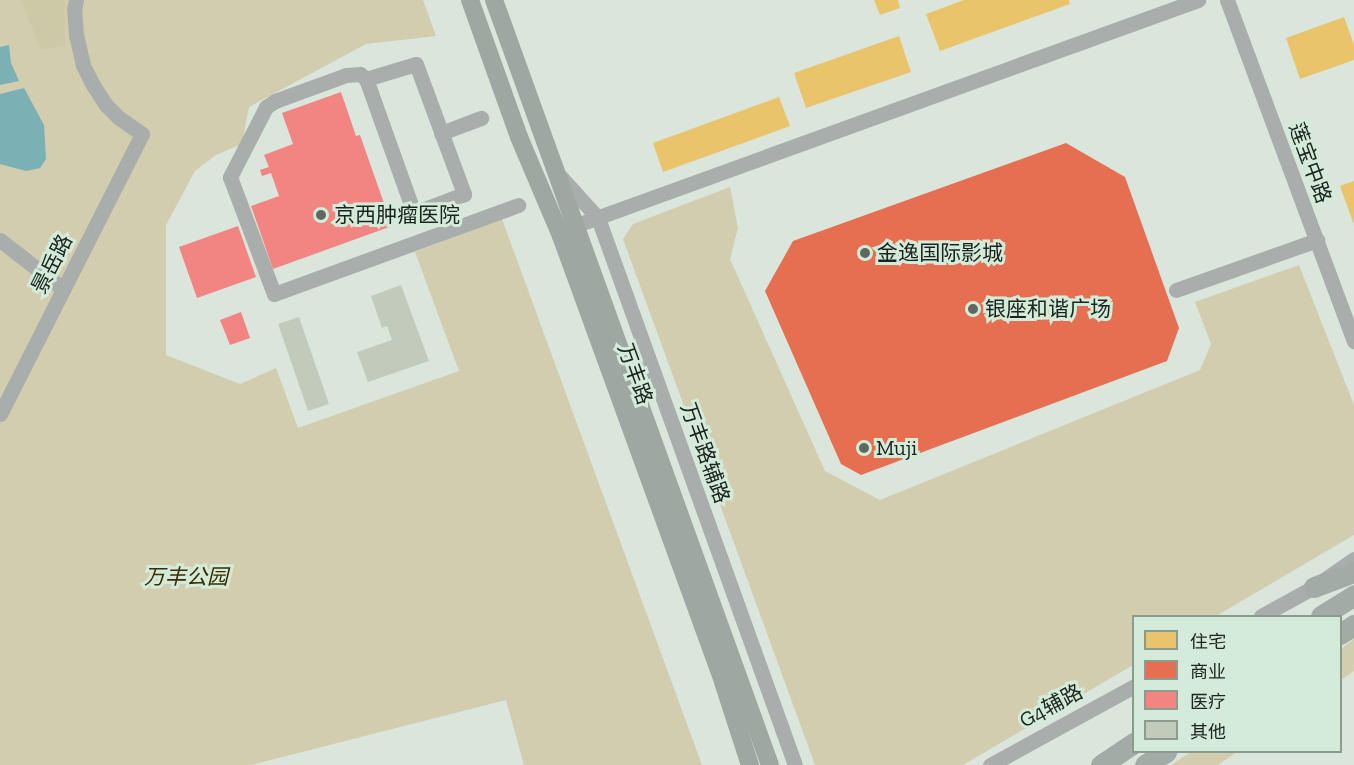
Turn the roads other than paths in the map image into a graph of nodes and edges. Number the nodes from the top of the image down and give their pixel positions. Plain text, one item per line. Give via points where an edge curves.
1 (76, 0) edge
2 (471, 0) edge
3 (494, 0) edge
4 (1198, 0) edge
5 (1227, 0) edge
6 (366, 79) junction
7 (482, 118) dead end
8 (441, 133) junction
9 (554, 169) junction
10 (518, 205) dead end
11 (598, 218) junction
12 (574, 225) junction
13 (0, 240) edge
14 (1317, 240) junction
15 (63, 289) junction
16 (1176, 290) dead end
17 (1354, 341) edge
18 (0, 414) edge
19 (1354, 559) edge
20 (1354, 572) edge
21 (1314, 587) junction
22 (1354, 594) edge
23 (1263, 615) edge
24 (1322, 615) edge
25 (1132, 687) edge
26 (1132, 744) edge
27 (1164, 753) edge
28 (750, 765) edge
29 (770, 765) edge
30 (795, 765) edge
31 (990, 765) edge
32 (1101, 765) edge
33 (1145, 765) edge

1 - 15 street, 景岳路 via 76,35 83,65 106,105 142,134
2 - 28 main road, 万丰路 via 519,137 561,236
3 - 9 main road, 万丰路
4 - 11 street
5 - 14 street, 莲宝中路
6 - 8 street via 416,64
6 - 8 street via 414,213 464,194
6 - 10 street via 360,74 346,75 274,101 266,107 230,177 274,294
7 - 8 street
9 - 11 street, 万丰路辅路
9 - 12 main road, 万丰路
11 - 12 street
11 - 30 street, 万丰路辅路
12 - 29 main road, 万丰路
13 - 15 street
14 - 16 street
14 - 17 street, 莲宝中路
15 - 18 street, 景岳路
19 - 21 street
20 - 21 highway
21 - 23 street
22 - 24 highway
25 - 31 street, G4辅路
26 - 32 highway
27 - 33 highway

